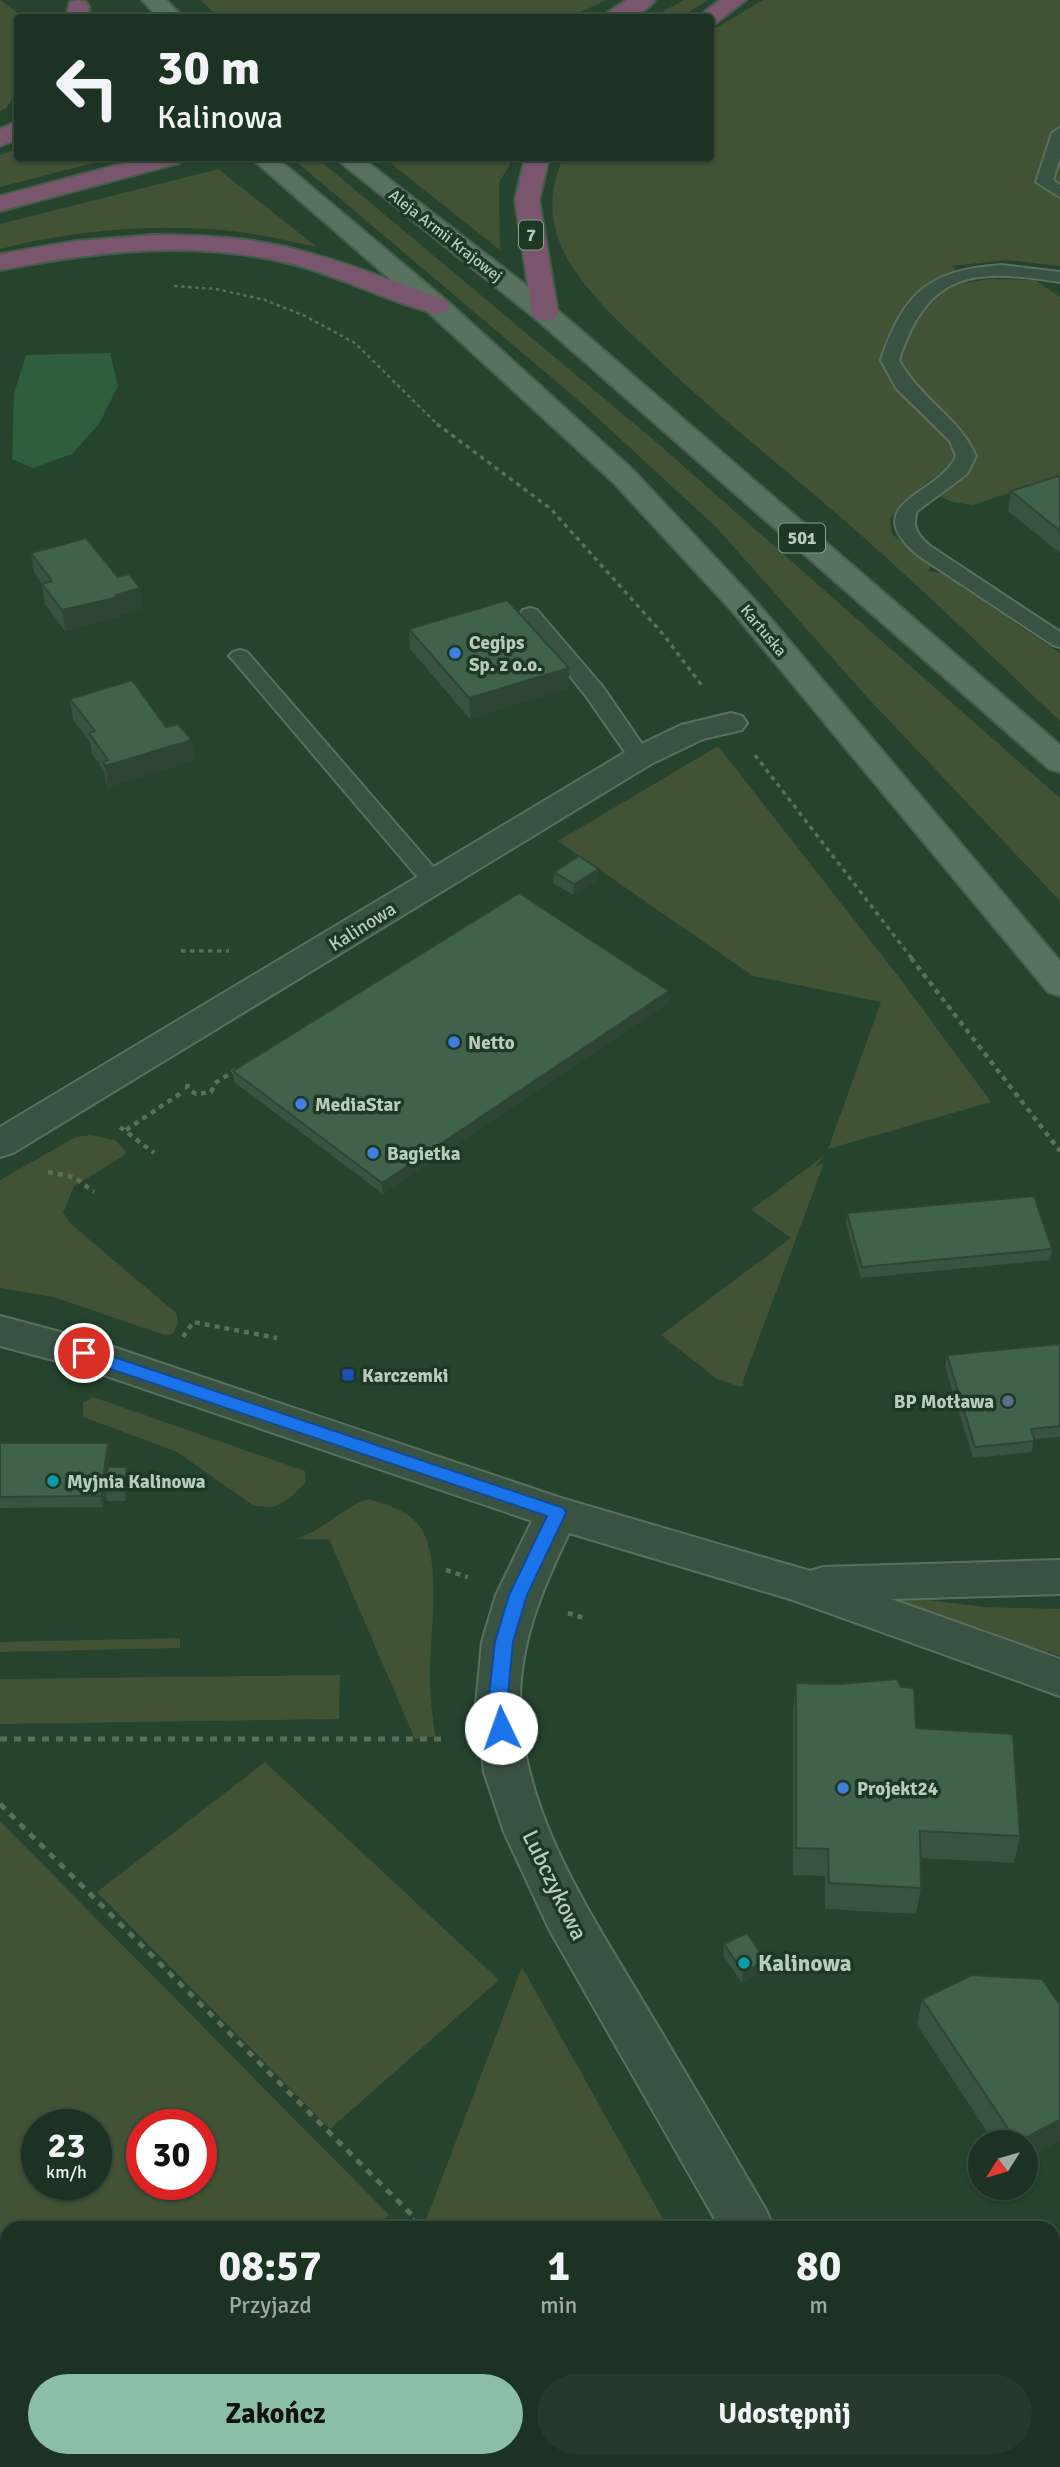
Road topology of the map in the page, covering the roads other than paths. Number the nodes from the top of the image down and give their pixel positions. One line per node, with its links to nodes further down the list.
1 (153, 0): 4 (main road)
2 (644, 0): 5 (highway)
3 (735, 0): 6 (highway)
4 (169, 14)
5 (618, 14)
6 (714, 14)
7 (1060, 133): 12 (lane)
8 (159, 161): 13 (highway)
9 (267, 161): 16 (main road)
10 (351, 161): 17 (main road, Aleja Armii Krajowej / 501)
11 (536, 161): 17 (highway, 7)
12 (1060, 192)
13 (0, 204)
14 (0, 262): 16 (highway)
15 (1060, 277): 19 (lane)
16 (437, 306): 25 (main road, Kartuska)
17 (545, 313): 23 (main road, 501)
18 (530, 614): 22 (lane)
19 (1060, 641)
20 (240, 656): 24 (lane)
21 (731, 723): 22 (street, Kalinowa)
22 (640, 757): 24 (street, Kalinowa)
23 (1060, 762)
24 (434, 882): 26 (street, Kalinowa)
25 (1060, 984)
26 (0, 1144)
27 (0, 1331): 28 (street)
28 (557, 1513): 30 (street); 32 (street, Lubczykowa)
29 (1060, 1577): 30 (street)
30 (800, 1585): 31 (street)
31 (1060, 1678)
32 (744, 2221)

